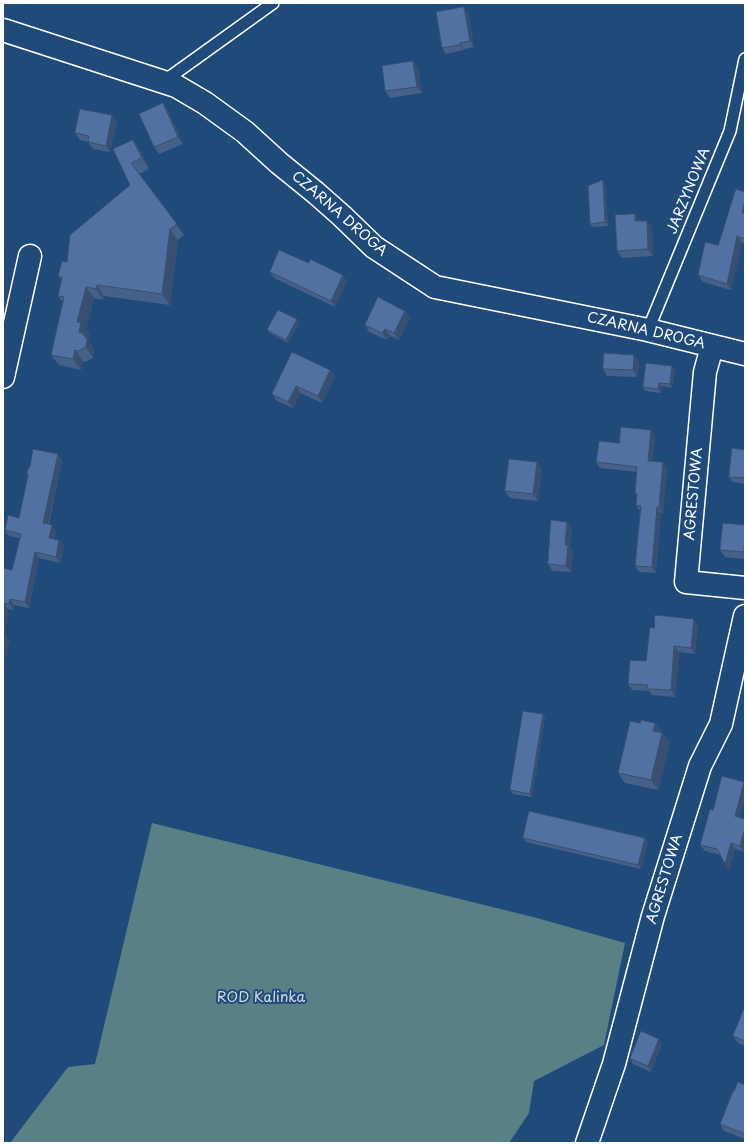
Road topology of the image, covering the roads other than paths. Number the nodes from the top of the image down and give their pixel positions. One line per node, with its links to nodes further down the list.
1 (273, 3): 4 (lane)
2 (3, 30): 4 (street, CZARNA DROGA)
3 (745, 60): 6 (lane, JARZYNOWA)
4 (163, 82): 6 (street, CZARNA DROGA)
5 (30, 256): 9 (street)
6 (648, 330): 7 (street, CZARNA DROGA)
7 (712, 347): 8 (street, CZARNA DROGA); 10 (street, AGRESTOWA)
8 (745, 354)
9 (3, 377)
10 (745, 588)
11 (745, 616): 12 (street, AGRESTOWA)
12 (587, 1143)

